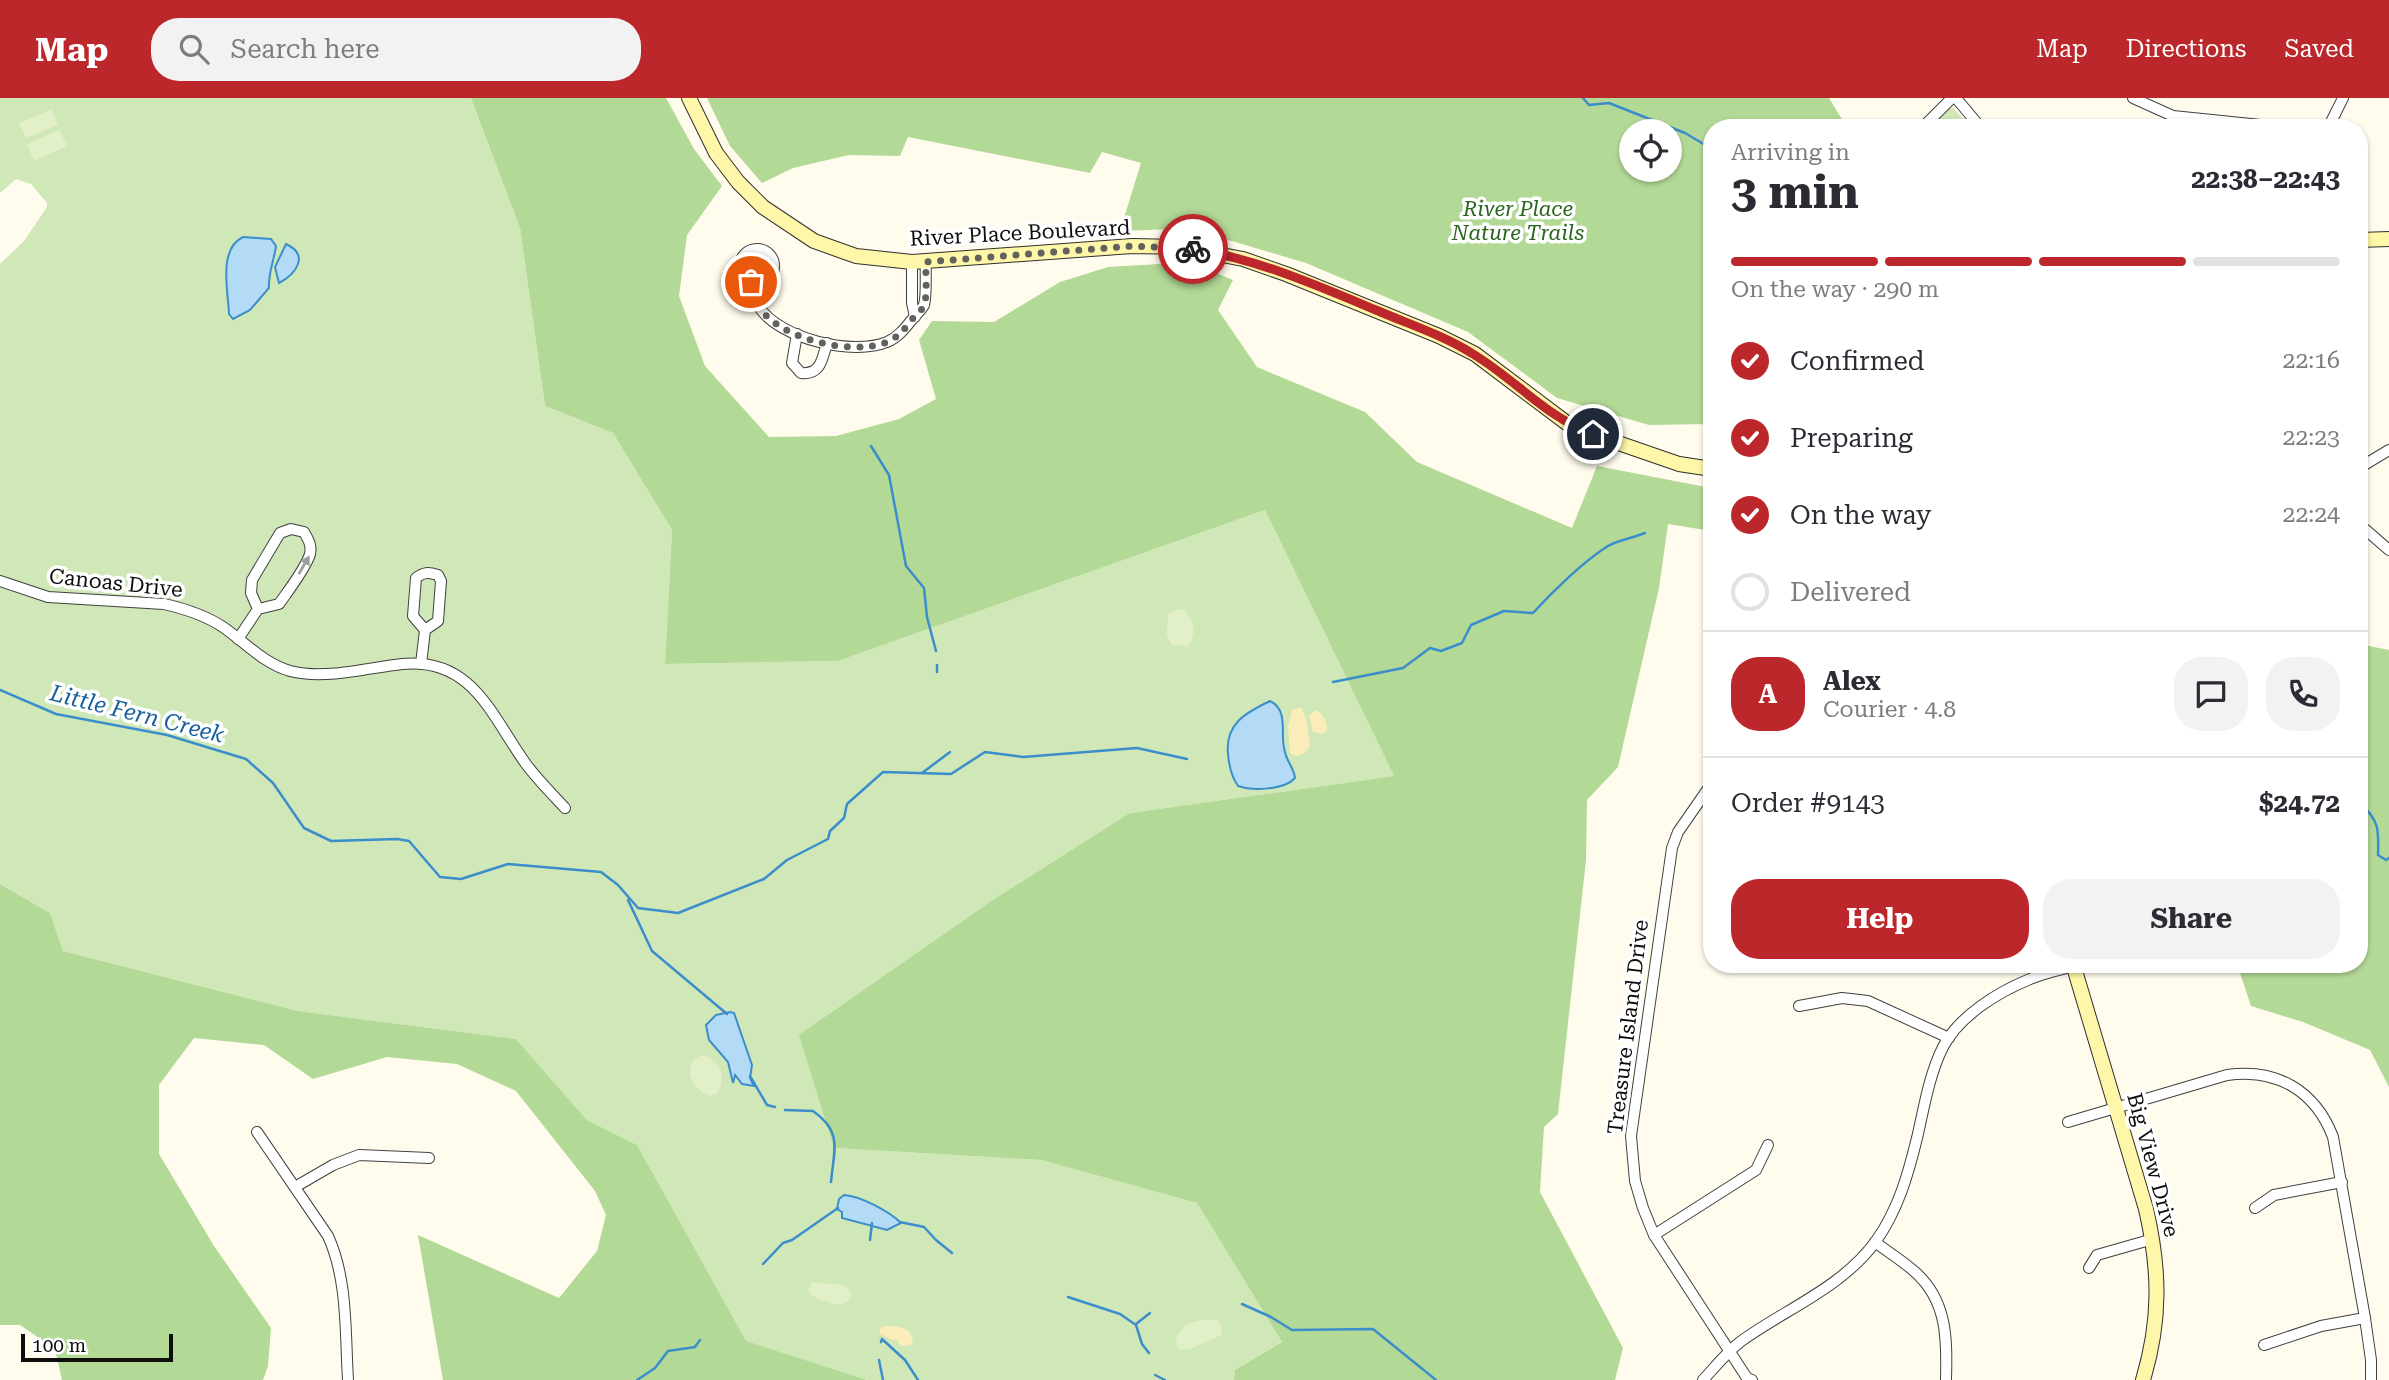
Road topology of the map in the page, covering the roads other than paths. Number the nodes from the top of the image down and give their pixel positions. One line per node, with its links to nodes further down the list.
1 (689, 98): 11 (street, River Place Boulevard)
2 (1954, 98): 5 (street); 6 (street)
3 (2133, 98): 7 (street)
4 (2343, 98): 8 (street)
5 (1932, 119)
6 (1973, 119)
7 (2202, 119)
8 (2332, 119)
9 (2389, 239): 10 (street)
10 (2368, 240)
11 (919, 262): 14 (street); 17 (street, River Place Boulevard)
12 (751, 282): 13 (street)
13 (797, 334): 14 (street); 14 (street)
14 (827, 343)
15 (2389, 450): 16 (street)
16 (2368, 463)
17 (1703, 468)
18 (2368, 532): 19 (street)
19 (2389, 550)
20 (0, 582): 23 (street, Canoas Drive)
21 (258, 609): 21 (street, one-way to 21); 23 (street)
22 (425, 631): 22 (street); 24 (street)
23 (238, 639): 24 (street, Canoas Drive)
24 (421, 664): 26 (street, Canoas Drive)
25 (1703, 804): 39 (street, Treasure Island Drive)
26 (565, 808)
27 (2049, 973): 30 (street)
28 (2078, 973): 31 (street, Big View Drive)
29 (1799, 1006): 30 (street)
30 (1949, 1038): 41 (street)
31 (2116, 1109): 32 (street); 36 (street); 40 (street, Big View Drive)
32 (2068, 1122)
33 (257, 1132): 37 (street)
34 (1768, 1145): 39 (street)
35 (429, 1158): 37 (street)
36 (2342, 1182): 38 (street); 43 (street)
37 (295, 1187): 46 (street)
38 (2255, 1208)
39 (1654, 1235): 45 (street, Treasure Island Drive)
40 (2153, 1239): 42 (street); 50 (street, Big View Drive)
41 (1875, 1242): 45 (street); 49 (street)
42 (2089, 1268)
43 (2365, 1318): 44 (street); 51 (street)
44 (2264, 1345)
45 (1730, 1351): 47 (street); 48 (street, Treasure Island Drive)
46 (348, 1380)
47 (1703, 1380)
48 (1752, 1380)
49 (1946, 1380)
50 (2143, 1380)
51 (2371, 1380)

